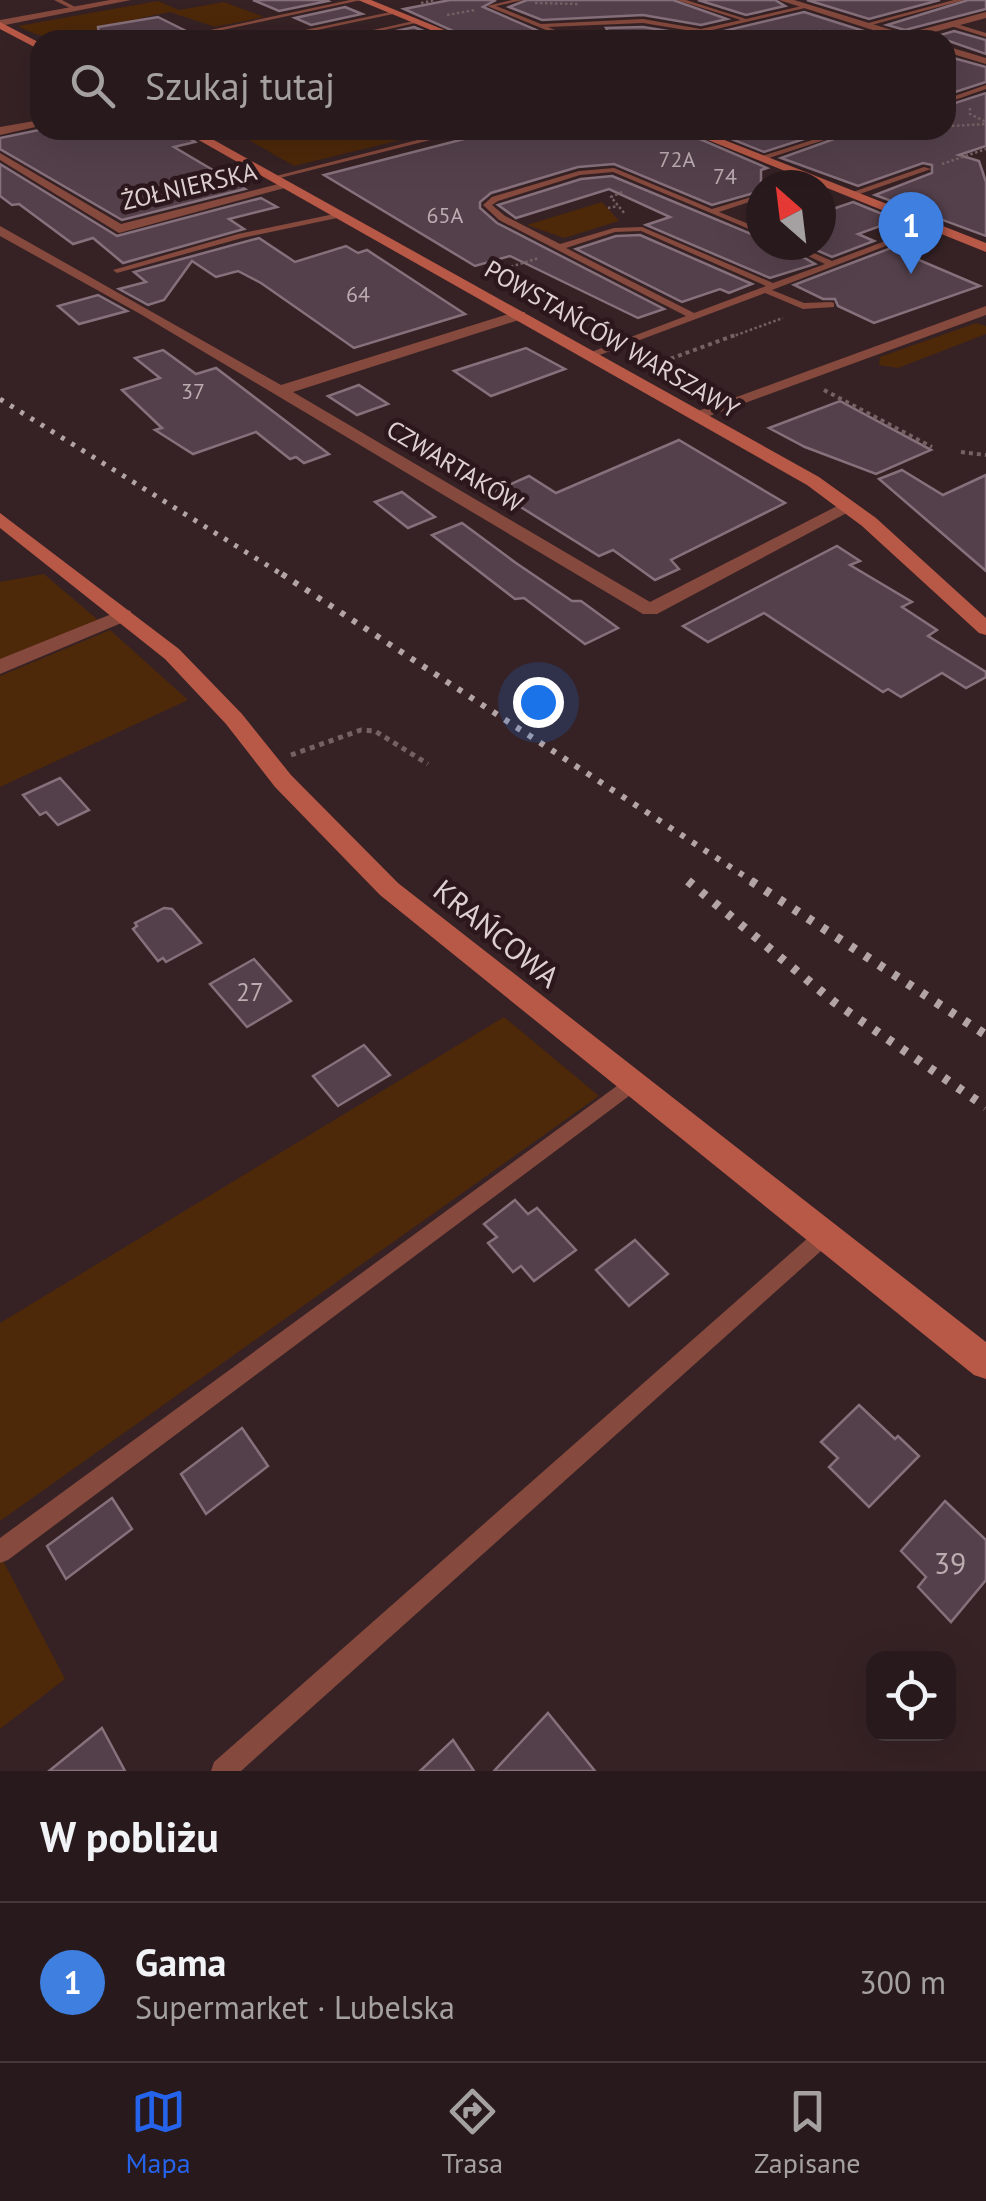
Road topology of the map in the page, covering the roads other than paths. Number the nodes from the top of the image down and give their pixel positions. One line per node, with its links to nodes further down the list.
1 (57, 0): 9 (lane)
2 (126, 0): 9 (street)
3 (360, 0): 10 (street); 18 (lane)
4 (520, 0): 16 (lane)
5 (680, 0): 12 (lane)
6 (784, 0): 8 (street)
7 (961, 0): 17 (lane)
8 (806, 7): 12 (lane); 17 (street)
9 (76, 9): 14 (street)
10 (392, 12): 13 (street); 19 (lane)
11 (986, 15): 15 (street)
12 (746, 20): 24 (lane)
13 (416, 21): 20 (lane); 21 (street)
14 (0, 24): 28 (street)
15 (950, 24): 26 (street); 27 (lane)
16 (543, 25): 22 (lane); 23 (lane)
17 (864, 25): 25 (street)
18 (215, 30)
19 (308, 30)
20 (376, 30)
21 (439, 30)
22 (550, 30)
23 (695, 30)
24 (705, 30)
25 (881, 30)
26 (932, 30)
27 (986, 35)
28 (30, 41)
29 (956, 52): 30 (street)
30 (986, 62)
31 (986, 87): 32 (lane)
32 (956, 98)
33 (30, 125): 34 (street)
34 (0, 132)
35 (205, 140): 43 (street, POWSTAŃCÓW WARSZAWY)
36 (430, 140): 43 (lane)
37 (715, 140): 40 (street)
38 (818, 140): 40 (lane)
39 (2, 156): 43 (street, ŻOŁNIERSKA)
40 (760, 158): 42 (street)
41 (927, 169): 45 (lane)
42 (790, 170)
43 (279, 182): 48 (street, POWSTAŃCÓW WARSZAWY)
44 (836, 188): 45 (street)
45 (851, 194): 50 (street)
46 (746, 201): 47 (lane)
47 (713, 211): 49 (lane); 52 (lane)
48 (338, 215): 56 (lane); 60 (street, POWSTAŃCÓW WARSZAWY)
49 (746, 225)
50 (932, 227): 53 (street); 55 (lane)
51 (0, 230): 63 (street, CZWARTAKÓW)
52 (563, 248): 57 (lane); 61 (lane)
53 (986, 248)
54 (822, 260): 55 (lane)
55 (831, 264): 57 (lane)
56 (116, 270)
57 (768, 288): 58 (lane); 61 (lane)
58 (831, 305)
59 (986, 310): 64 (street)
60 (520, 315): 62 (street, POWSTAŃCÓW WARSZAWY); 63 (street)
61 (694, 316): 62 (lane)
62 (589, 356): 64 (street, POWSTAŃCÓW WARSZAWY)
63 (278, 391): 65 (street, CZWARTAKÓW)
64 (695, 415): 65 (street, POWSTAŃCÓW WARSZAWY)
65 (849, 506): 68 (street, POWSTAŃCÓW WARSZAWY)
66 (0, 519): 67 (street, KRAŃCOWA)
67 (124, 615): 69 (street); 70 (street, KRAŃCOWA)
68 (984, 625)
69 (0, 667)
70 (631, 1084): 71 (street, KRAŃCOWA); 73 (lane)
71 (824, 1236): 72 (street, KRAŃCOWA); 74 (lane)
72 (986, 1363)
73 (0, 1552)
74 (224, 1771)

